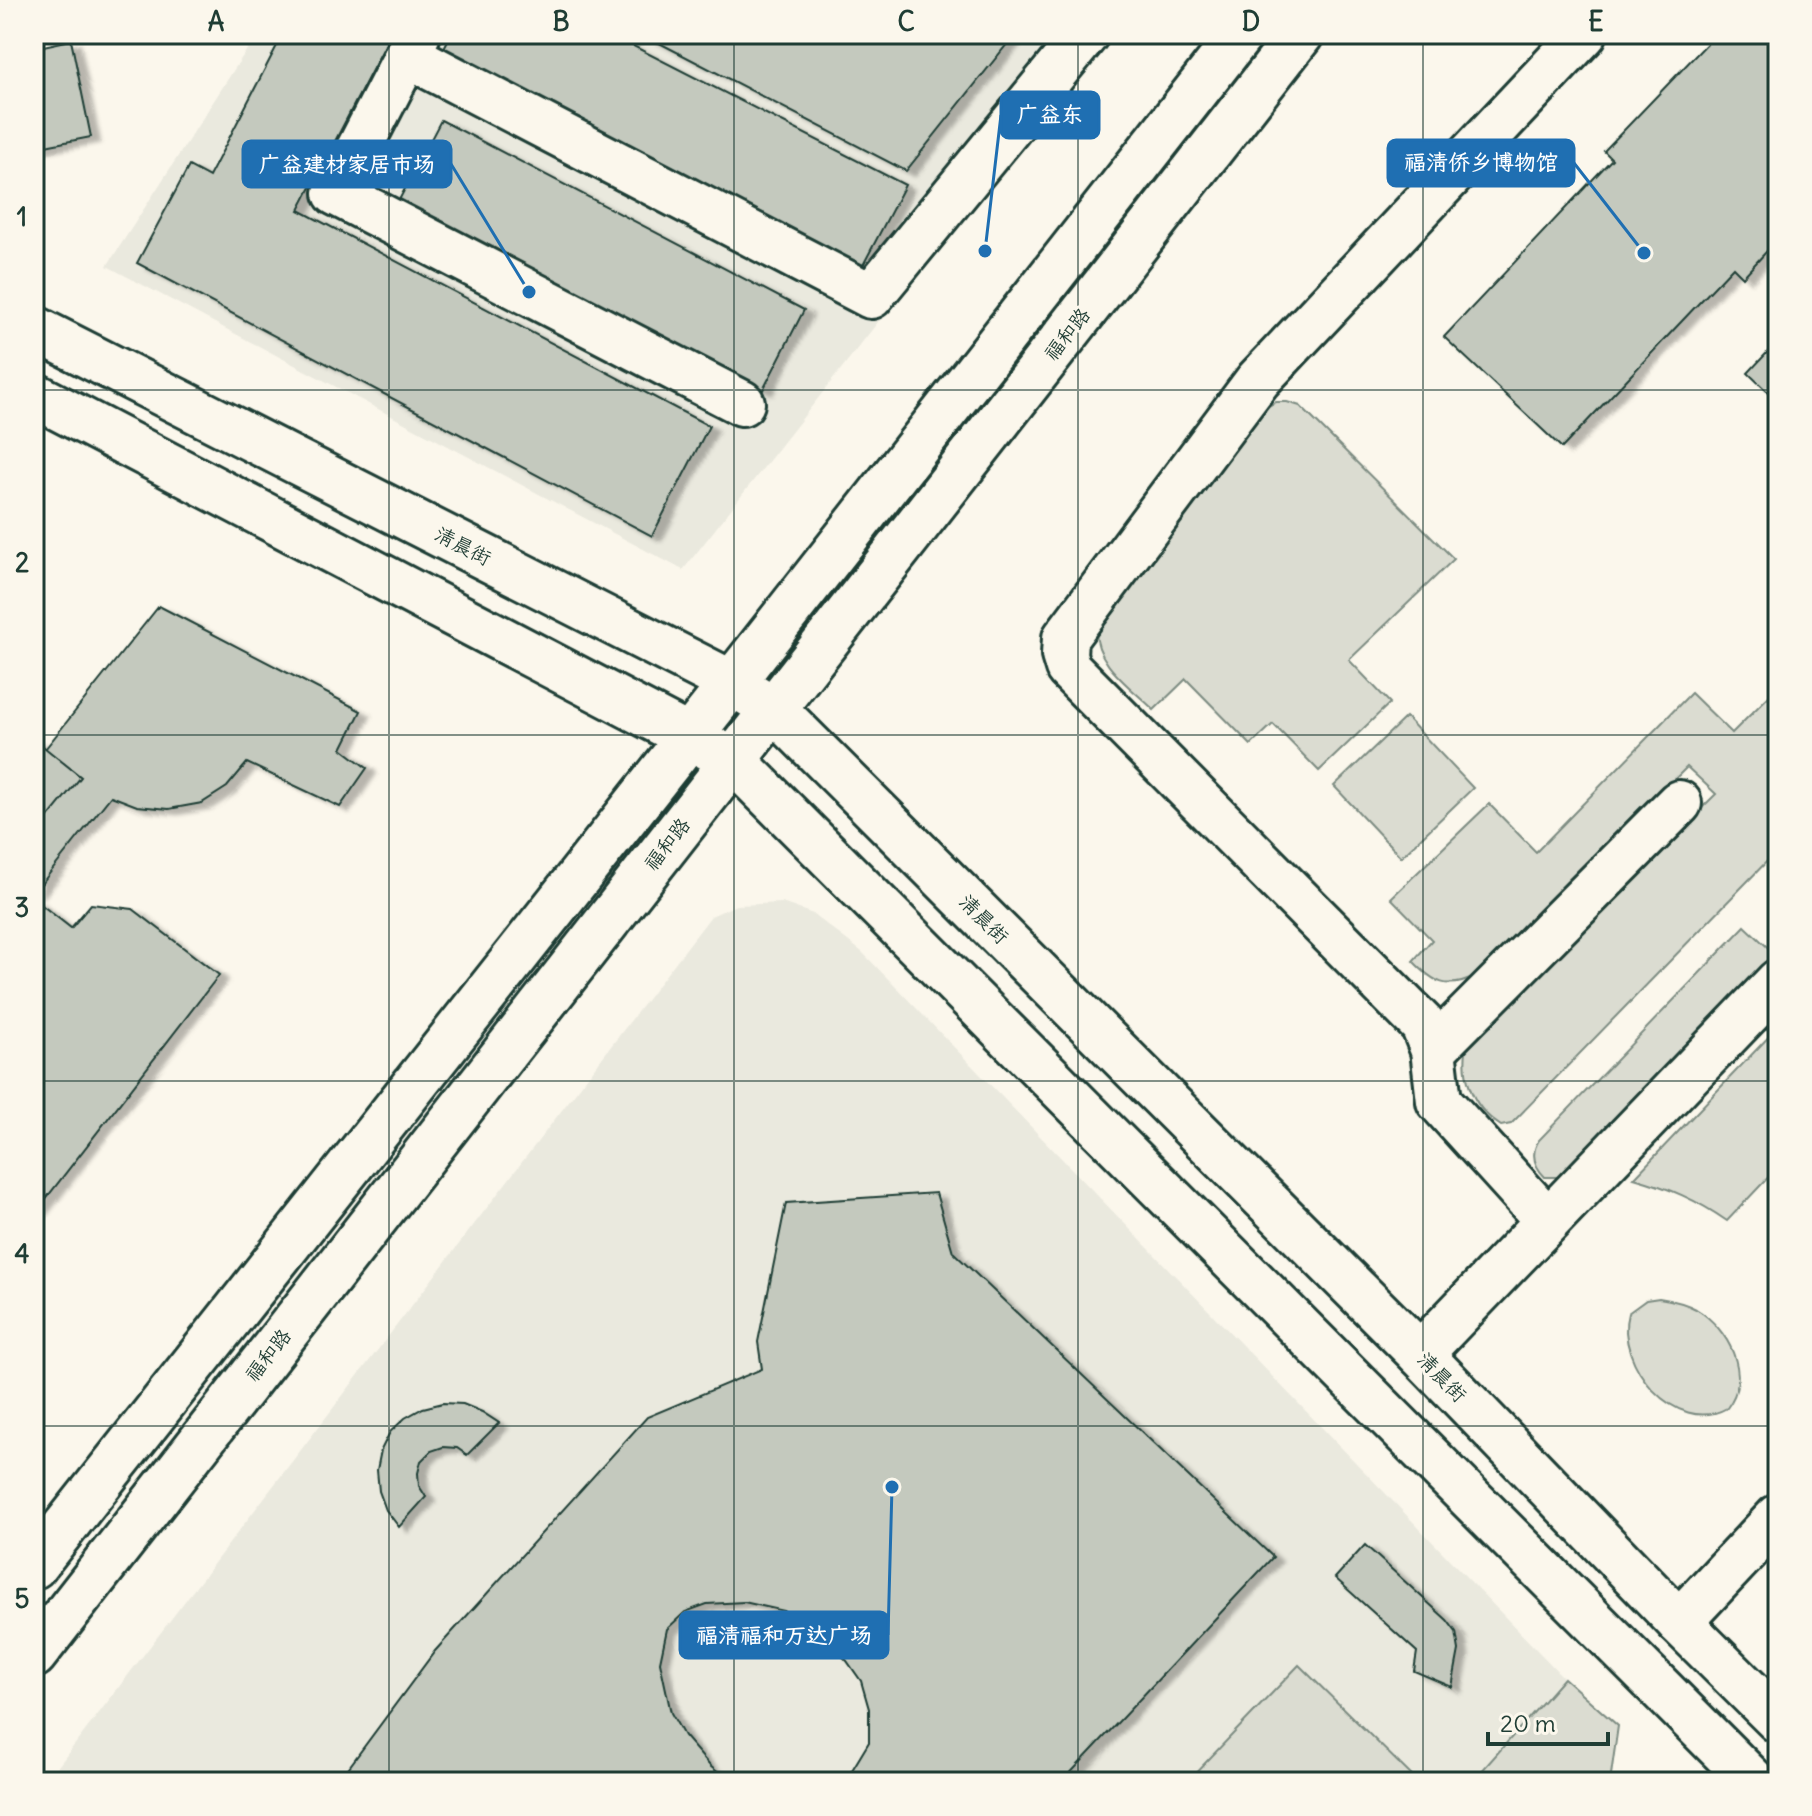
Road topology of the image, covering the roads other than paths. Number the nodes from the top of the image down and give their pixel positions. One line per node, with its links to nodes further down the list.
1 (1086, 34): 5 (street)
2 (1241, 34): 9 (street)
3 (1301, 34): 10 (street, 福和路)
4 (1584, 34): 15 (street)
5 (412, 44): 8 (street)
6 (34, 328): 9 (street, 清晨街)
7 (34, 395): 11 (street)
8 (742, 403)
9 (732, 683): 10 (street, 清晨街); 11 (street)
10 (774, 709): 12 (street, 福和路); 17 (street, 清晨街)
11 (690, 737): 12 (street); 19 (street)
12 (733, 760): 21 (street, 福和路); 23 (street)
13 (1679, 803): 15 (street)
14 (1778, 982): 16 (street)
15 (1433, 1050): 16 (street)
16 (1547, 1220): 17 (street)
17 (1420, 1354): 20 (street, 清晨街)
18 (1778, 1517): 20 (street)
19 (34, 1566)
20 (1679, 1622): 22 (street, 清晨街)
21 (34, 1655)
22 (1778, 1720)
23 (1754, 1782)

